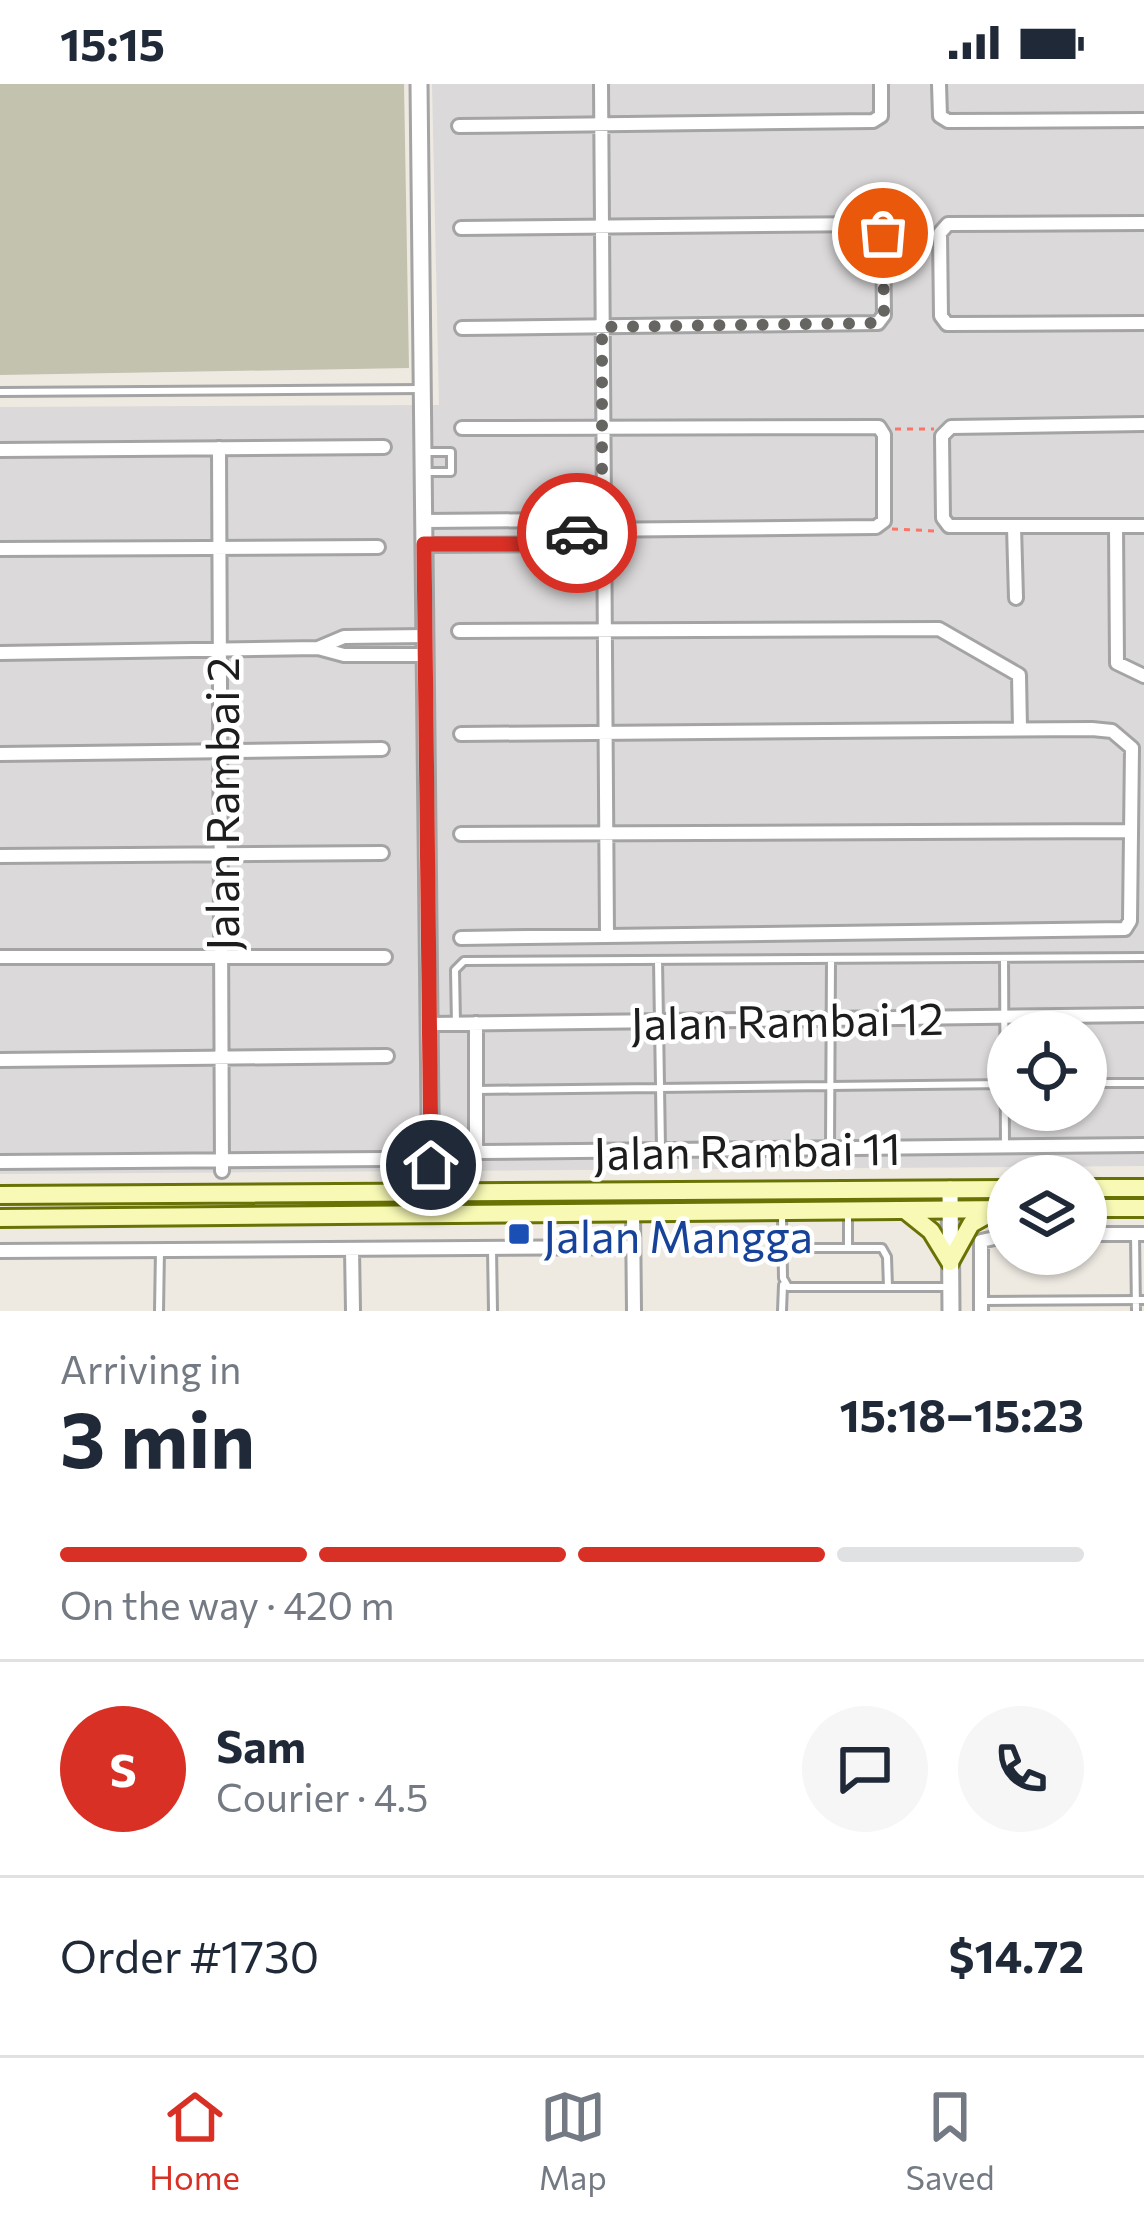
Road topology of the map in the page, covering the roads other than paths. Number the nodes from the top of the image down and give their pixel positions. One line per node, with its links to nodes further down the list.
1 (419, 84): 14 (street)
2 (601, 84): 6 (street)
3 (881, 84): 6 (street)
4 (939, 84): 5 (street)
5 (1144, 120)
6 (601, 125): 7 (street); 9 (street)
7 (459, 126)
8 (1144, 223): 11 (street)
9 (602, 226): 10 (street); 12 (street); 12 (street)
10 (461, 227)
11 (1144, 323)
12 (602, 327): 13 (street); 17 (street)
13 (463, 328)
14 (423, 389): 15 (lane); 22 (street)
15 (0, 392)
16 (1144, 424): 28 (street)
17 (602, 427): 18 (street); 30 (street); 30 (street)
18 (462, 428)
19 (384, 447): 20 (street)
20 (219, 448): 21 (street); 34 (street, Jalan Rambai 2)
21 (0, 450)
22 (423, 452): 23 (street); 23 (lane)
23 (424, 472): 25 (street)
24 (522, 520): 25 (street); 29 (street); 32 (street)
25 (424, 521): 31 (street)
26 (1116, 526): 27 (street); 28 (street); 44 (street)
27 (1144, 526)
28 (1014, 527): 36 (street)
29 (581, 530): 30 (street); 32 (street)
30 (602, 530): 37 (street)
31 (424, 544): 32 (street); 39 (street)
32 (523, 544)
33 (378, 547): 34 (street)
34 (219, 548): 35 (street); 41 (street, Jalan Rambai 2)
35 (0, 549)
36 (1016, 598)
37 (602, 630): 38 (street); 45 (street); 46 (street)
38 (459, 631)
39 (426, 636): 40 (street); 43 (street)
40 (318, 648): 41 (street); 43 (street)
41 (220, 649): 42 (street); 49 (street, Jalan Rambai 2)
42 (0, 653)
43 (426, 655): 74 (street)
44 (1144, 676)
45 (1020, 729): 46 (street); 51 (street)
46 (604, 733): 47 (street); 52 (street)
47 (460, 734)
48 (382, 749): 49 (street)
49 (220, 750): 50 (street); 55 (street, Jalan Rambai 2)
50 (0, 754)
51 (1131, 831): 52 (street); 57 (street)
52 (606, 833): 53 (street); 57 (street)
53 (460, 834)
54 (382, 853): 55 (street)
55 (221, 854): 56 (street); 60 (street, Jalan Rambai 2)
56 (0, 856)
57 (608, 935): 58 (street)
58 (461, 938)
59 (0, 957): 60 (street)
60 (221, 957): 61 (street); 76 (street, Jalan Rambai 2)
61 (385, 957)
62 (1004, 957): 63 (lane); 64 (lane); 66 (lane)
63 (1144, 957)
64 (831, 958): 65 (lane); 70 (lane)
65 (658, 960): 71 (lane); 72 (lane)
66 (1004, 1011)
67 (1144, 1015): 68 (street, Jalan Rambai 12)
68 (1107, 1016)
69 (987, 1017): 70 (street, Jalan Rambai 12)
70 (831, 1019): 71 (street, Jalan Rambai 12); 81 (lane)
71 (661, 1021): 73 (street, Jalan Rambai 12); 82 (lane)
72 (455, 1023): 73 (street, Jalan Rambai 12); 74 (street, Jalan Rambai 12)
73 (476, 1023): 83 (street, Jalan Rambai 11)
74 (430, 1024): 96 (street)
75 (387, 1056): 76 (street)
76 (221, 1058): 77 (street); 91 (street, Jalan Rambai 2)
77 (0, 1060)
78 (1144, 1083): 80 (lane)
79 (987, 1084): 81 (lane)
80 (1107, 1084)
81 (830, 1087): 82 (lane); 87 (lane)
82 (661, 1089): 83 (lane); 88 (lane)
83 (476, 1090): 88 (street, Jalan Rambai 11)
84 (1005, 1131): 86 (lane)
85 (1144, 1145): 86 (street, Jalan Rambai 11)
86 (1005, 1146): 87 (street, Jalan Rambai 11)
87 (830, 1148): 88 (street, Jalan Rambai 11)
88 (662, 1149)
89 (385, 1159): 91 (street)
90 (0, 1162): 91 (street)
91 (222, 1165)
92 (1107, 1188): 93 (main road)
93 (1144, 1188)
94 (950, 1189): 95 (main road); 96 (main road); 104 (street)
95 (987, 1189)
96 (431, 1192): 98 (main road); 107 (street)
97 (0, 1195): 98 (main road)
98 (47, 1195): 109 (main road)
99 (1107, 1208): 100 (main road)
100 (1144, 1208)
101 (987, 1209): 104 (main road)
102 (848, 1210): 103 (main road); 105 (main road); 117 (lane)
103 (905, 1210): 104 (main road); 121 (main road)
104 (950, 1210): 121 (street)
105 (782, 1211): 106 (main road); 116 (lane)
106 (633, 1212): 107 (main road); 114 (street)
107 (431, 1214): 109 (main road)
108 (987, 1216): 121 (main road)
109 (48, 1217): 110 (main road)
110 (0, 1218)
111 (1107, 1234): 112 (street)
112 (1139, 1234): 125 (lane)
113 (987, 1236): 126 (street)
114 (633, 1247): 115 (street); 130 (street)
115 (492, 1248): 118 (street); 129 (lane)
116 (783, 1248): 117 (lane); 122 (lane)
117 (848, 1248): 123 (lane)
118 (352, 1249): 119 (street); 128 (street)
119 (160, 1250): 120 (street); 127 (lane)
120 (0, 1251)
121 (950, 1262): 124 (street)
122 (783, 1282): 123 (lane); 131 (lane)
123 (888, 1287): 124 (lane)
124 (950, 1287): 132 (street)
125 (1140, 1300): 126 (lane); 133 (lane)
126 (980, 1306)
127 (159, 1311)
128 (353, 1311)
129 (493, 1311)
130 (634, 1311)
131 (782, 1311)
132 (950, 1311)
133 (1136, 1311)

